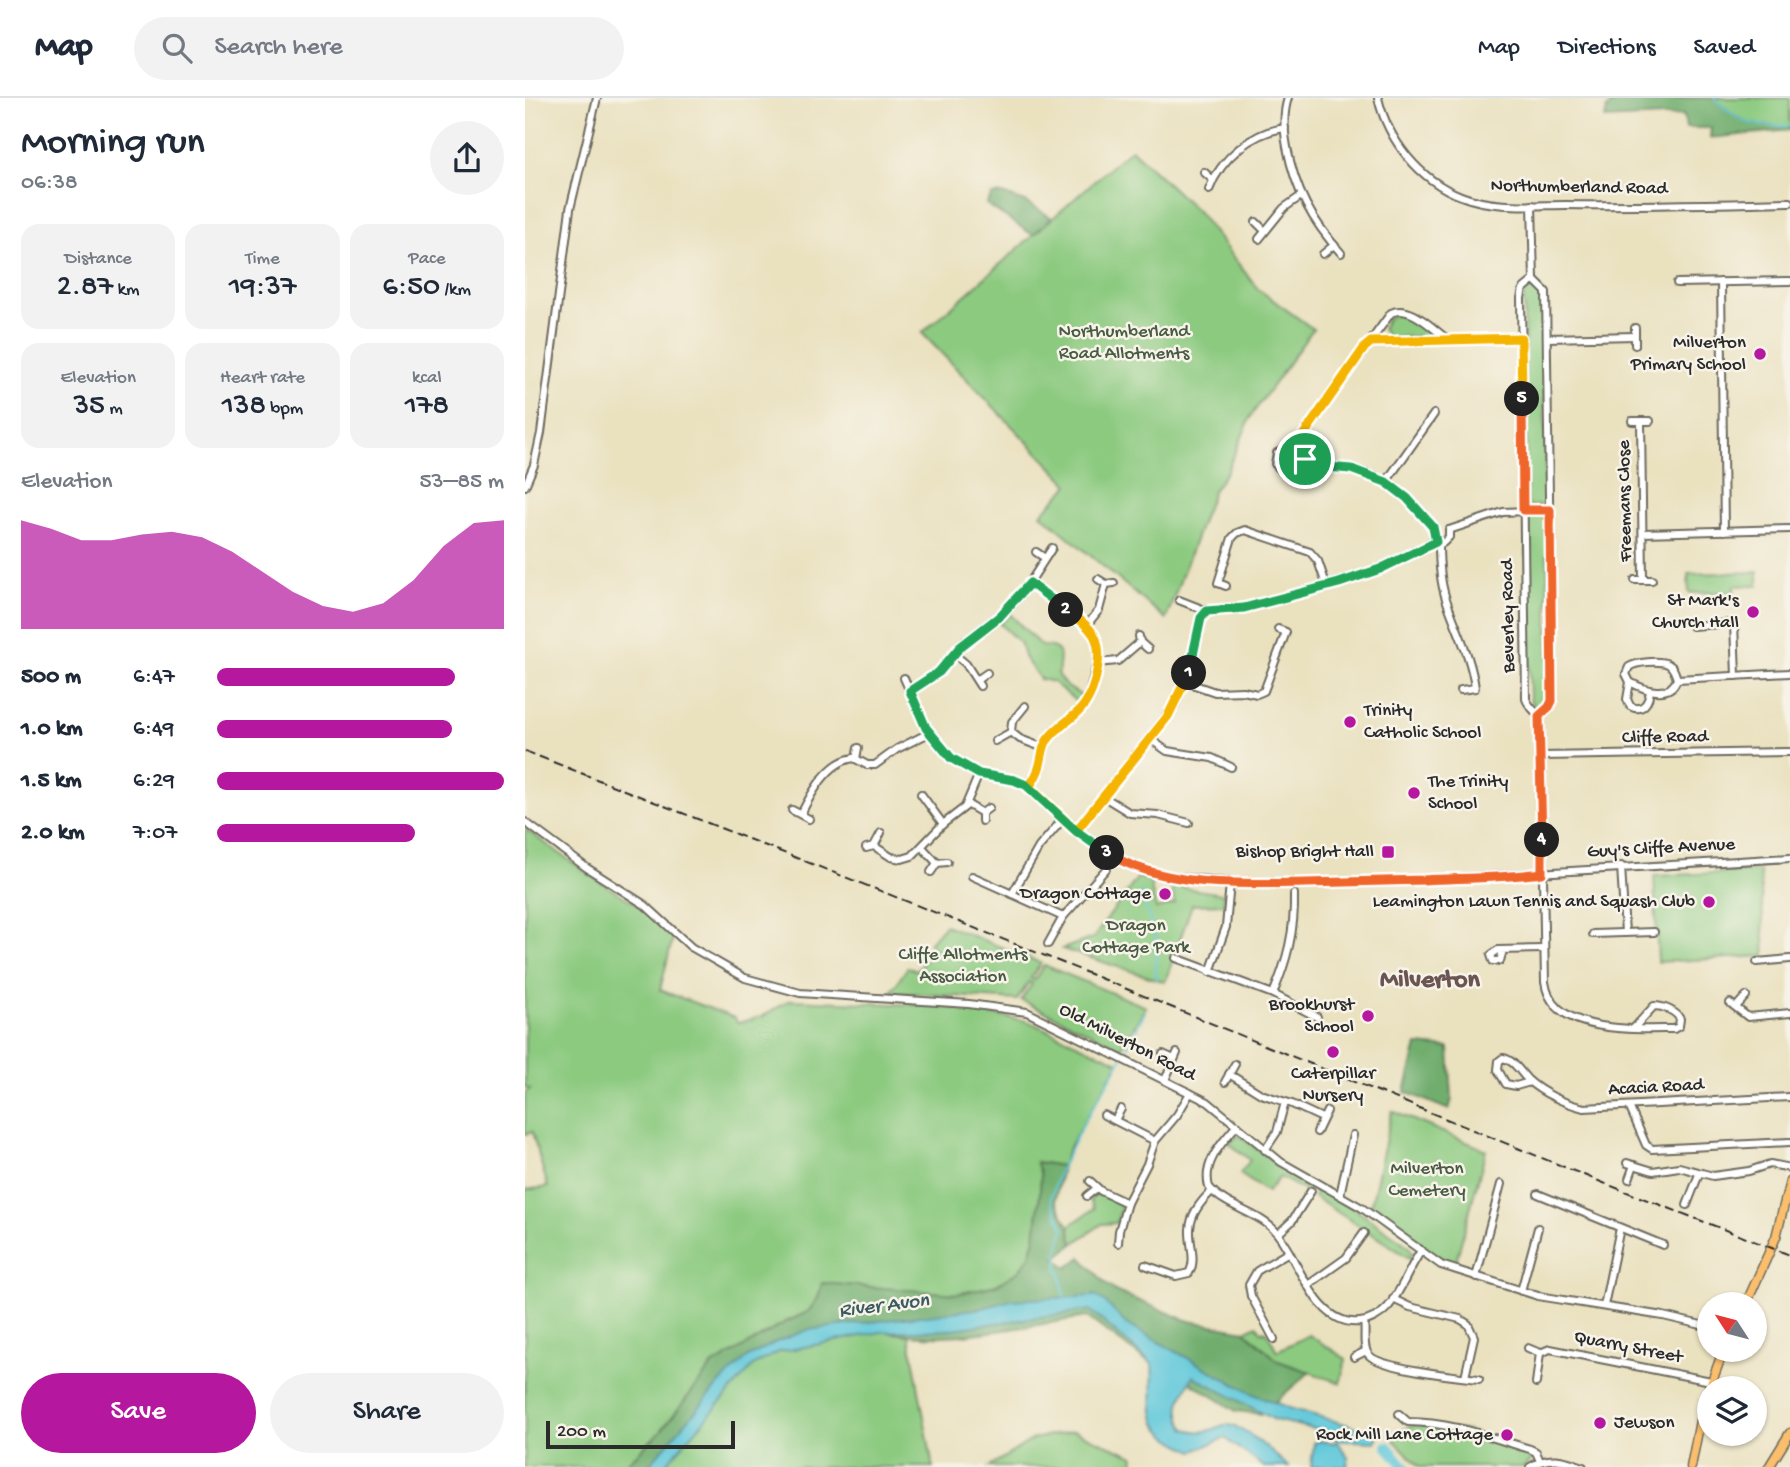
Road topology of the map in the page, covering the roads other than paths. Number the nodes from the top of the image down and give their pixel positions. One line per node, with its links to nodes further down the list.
1 (597, 98): 33 (street)
2 (1289, 98): 4 (street)
3 (1378, 98): 10 (street, Northumberland Road)
4 (1285, 128): 6 (street); 8 (street)
5 (1204, 172): 6 (street)
6 (1213, 180): 7 (street)
7 (1209, 190)
8 (1301, 197): 12 (street); 14 (street)
9 (1790, 202): 10 (street, Northumberland Road)
10 (1532, 205): 17 (street, Beverley Road)
11 (1255, 222): 12 (street)
12 (1265, 231): 13 (street)
13 (1259, 239)
14 (1334, 245): 15 (street); 16 (street)
15 (1341, 253)
16 (1323, 254)
17 (1534, 280): 21 (street, Beverley Road); 22 (street, Beverley Road)
18 (1790, 281): 19 (street)
19 (1721, 282): 20 (street); 39 (street)
20 (1677, 283)
21 (1521, 338): 23 (street); 34 (street, Beverley Road)
22 (1547, 338): 25 (street); 35 (street, Beverley Road)
23 (1447, 339): 24 (street); 24 (street)
24 (1371, 342): 30 (street)
25 (1636, 345)
26 (1434, 414): 32 (street)
27 (1632, 421): 28 (street, Freemans Close)
28 (1640, 421): 29 (street, Freemans Close); 40 (street, Freemans Close)
29 (1650, 421)
30 (1300, 440): 31 (street); 31 (street)
31 (1312, 465): 32 (street)
32 (1386, 482): 36 (street)
33 (525, 486)
34 (1523, 510): 35 (street); 38 (street); 69 (street, Beverley Road)
35 (1550, 510): 69 (street, Beverley Road)
36 (1434, 529): 38 (street); 41 (street)
37 (1790, 529): 39 (street)
38 (1449, 530): 41 (street)
39 (1724, 531): 40 (street)
40 (1643, 533): 46 (street, Freemans Close)
41 (1437, 543): 49 (street); 65 (street)
42 (1052, 548): 44 (street)
43 (1036, 552): 44 (street)
44 (1045, 558): 47 (street)
45 (1098, 579): 52 (street)
46 (1652, 580)
47 (1030, 583): 52 (street); 56 (street)
48 (1226, 586): 49 (street)
49 (1327, 587): 51 (street)
50 (1179, 600): 51 (street)
51 (1207, 611): 63 (street)
52 (1087, 625): 57 (street)
53 (1692, 626): 60 (street)
54 (1277, 629): 63 (street)
55 (1148, 649): 57 (street)
56 (954, 654): 58 (street); 67 (street)
57 (1097, 663): 75 (street)
58 (986, 673)
59 (1790, 673): 60 (street)
60 (1736, 676): 62 (street)
61 (904, 678): 67 (street, Guy's Cliffe Avenue)
62 (1677, 679): 64 (street); 66 (street)
63 (1186, 682): 72 (street)
64 (1630, 682): 66 (street); 66 (street)
65 (1461, 690)
66 (1650, 690)
67 (910, 691): 71 (street, Guy's Cliffe Avenue)
68 (1025, 706): 70 (street)
69 (1539, 716): 77 (street, Beverley Road)
70 (1011, 732): 73 (street); 75 (street)
71 (929, 733): 78 (street); 80 (street, Guy's Cliffe Avenue)
72 (1150, 739): 79 (street); 83 (street)
73 (995, 741)
74 (858, 748): 78 (street)
75 (1044, 748): 81 (street)
76 (1790, 752): 77 (street, Cliffe Road)
77 (1541, 756): 104 (street, Beverley Road)
78 (856, 759): 88 (street)
79 (1231, 767)
80 (979, 774): 81 (street, Guy's Cliffe Avenue); 85 (street)
81 (1029, 787): 91 (street, Guy's Cliffe Avenue)
82 (921, 794): 84 (street)
83 (1104, 797): 93 (street); 95 (street)
84 (927, 803): 86 (street); 94 (street)
85 (967, 804): 89 (street); 94 (street)
86 (919, 809)
87 (792, 810): 88 (street)
88 (800, 814): 90 (street)
89 (984, 814)
90 (809, 819)
91 (1063, 819): 95 (street, Guy's Cliffe Avenue); 107 (street)
92 (525, 822): 130 (street, Old Milverton Road)
93 (1189, 822)
94 (943, 824): 97 (street)
95 (1076, 831): 106 (street, Guy's Cliffe Avenue)
96 (881, 833): 97 (street)
97 (922, 847): 100 (street)
98 (1790, 858): 101 (street, Guy's Cliffe Avenue)
99 (947, 862): 100 (street)
100 (937, 863): 103 (street)
101 (1621, 866): 104 (street, Guy's Cliffe Avenue); 112 (street)
102 (1106, 869): 109 (street)
103 (931, 872)
104 (1542, 873): 106 (street, Guy's Cliffe Avenue); 116 (street, Beverley Road)
105 (972, 876): 107 (street)
106 (1230, 883): 121 (street)
107 (1012, 894): 109 (street)
108 (1294, 894): 122 (street)
109 (1063, 917): 115 (street)
110 (1601, 925): 114 (street)
111 (1654, 932): 112 (street)
112 (1625, 933): 114 (street)
113 (1593, 934): 114 (street)
114 (1602, 934)
115 (1048, 944)
116 (1543, 949): 117 (street); 126 (street, Beverley Road)
117 (1503, 950)
118 (1176, 958): 121 (street)
119 (1790, 959): 120 (street)
120 (1757, 962)
121 (1210, 972): 122 (street)
122 (1273, 994): 125 (street)
123 (1746, 996): 124 (street)
124 (1790, 1013)
125 (1317, 1017)
126 (1634, 1028): 126 (street, Beverley Road)
127 (1163, 1054): 130 (street)
128 (1235, 1064): 129 (street)
129 (1229, 1074): 131 (street); 135 (street)
130 (1165, 1080): 133 (street, Old Milverton Road)
131 (1225, 1082)
132 (1530, 1082): 132 (street, Acacia Road); 136 (street, Acacia Road)
133 (1190, 1093): 142 (street, Old Milverton Road); 145 (street)
134 (1790, 1097): 136 (street, Acacia Road)
135 (1285, 1102): 140 (street); 147 (street)
136 (1629, 1105): 146 (street)
137 (1121, 1109): 141 (street)
138 (1327, 1111): 140 (street)
139 (1104, 1115): 141 (street)
140 (1322, 1118): 143 (street)
141 (1115, 1120): 145 (street)
142 (1237, 1125): 147 (street, Old Milverton Road); 155 (street)
143 (1317, 1132)
144 (1351, 1138): 158 (street)
145 (1155, 1141): 161 (street)
146 (1790, 1142)
147 (1265, 1150): 158 (street, Old Milverton Road)
148 (1790, 1168): 149 (street)
149 (1699, 1174): 150 (street); 160 (street)
150 (1629, 1179)
151 (1090, 1181): 154 (street)
152 (1790, 1181): 180 (main road)
153 (1501, 1184): 177 (street)
154 (1097, 1188): 159 (street); 161 (street)
155 (1212, 1191): 167 (street); 176 (street)
156 (1306, 1194): 167 (street)
157 (1538, 1194): 163 (street)
158 (1340, 1195): 174 (street, Old Milverton Road)
159 (1087, 1196)
160 (1686, 1200)
161 (1127, 1203): 165 (street)
162 (1538, 1228): 179 (street)
163 (1619, 1228): 170 (street); 182 (street)
164 (1108, 1230): 165 (street)
165 (1119, 1231): 171 (street)
166 (1364, 1233): 169 (street)
167 (1278, 1234): 175 (street)
168 (1353, 1235): 169 (street)
169 (1360, 1240): 178 (street)
170 (1655, 1242): 172 (street); 173 (street)
171 (1118, 1243)
172 (1663, 1245)
173 (1652, 1250)
174 (1422, 1251): 177 (street, Old Milverton Road); 181 (street)
175 (1289, 1252): 178 (street); 185 (street)
176 (1151, 1264)
177 (1476, 1277): 179 (street, Old Milverton Road)
178 (1308, 1285): 183 (street)
179 (1521, 1291): 182 (street, Old Milverton Road)
180 (1751, 1292)
181 (1393, 1299): 183 (street); 192 (street)
182 (1604, 1306): 184 (street, Old Milverton Road)
183 (1364, 1322): 189 (street)
184 (1697, 1324)
185 (1266, 1325): 186 (street); 187 (street)
186 (1259, 1329)
187 (1274, 1339)
188 (1528, 1348): 190 (street, Quarry Street)
189 (1366, 1351): 191 (street); 192 (street)
190 (1540, 1353): 193 (street, Quarry Street); 195 (street)
191 (1354, 1357)
192 (1465, 1377): 194 (street)
193 (1697, 1378)
194 (1479, 1380)
195 (1536, 1383)
196 (1399, 1414): 199 (street)
197 (1790, 1433): 203 (main road)
198 (1697, 1435): 202 (main road)
199 (1540, 1461): 200 (street); 201 (street)
200 (1530, 1467)
201 (1583, 1467)
202 (1691, 1467)
203 (1769, 1467)

